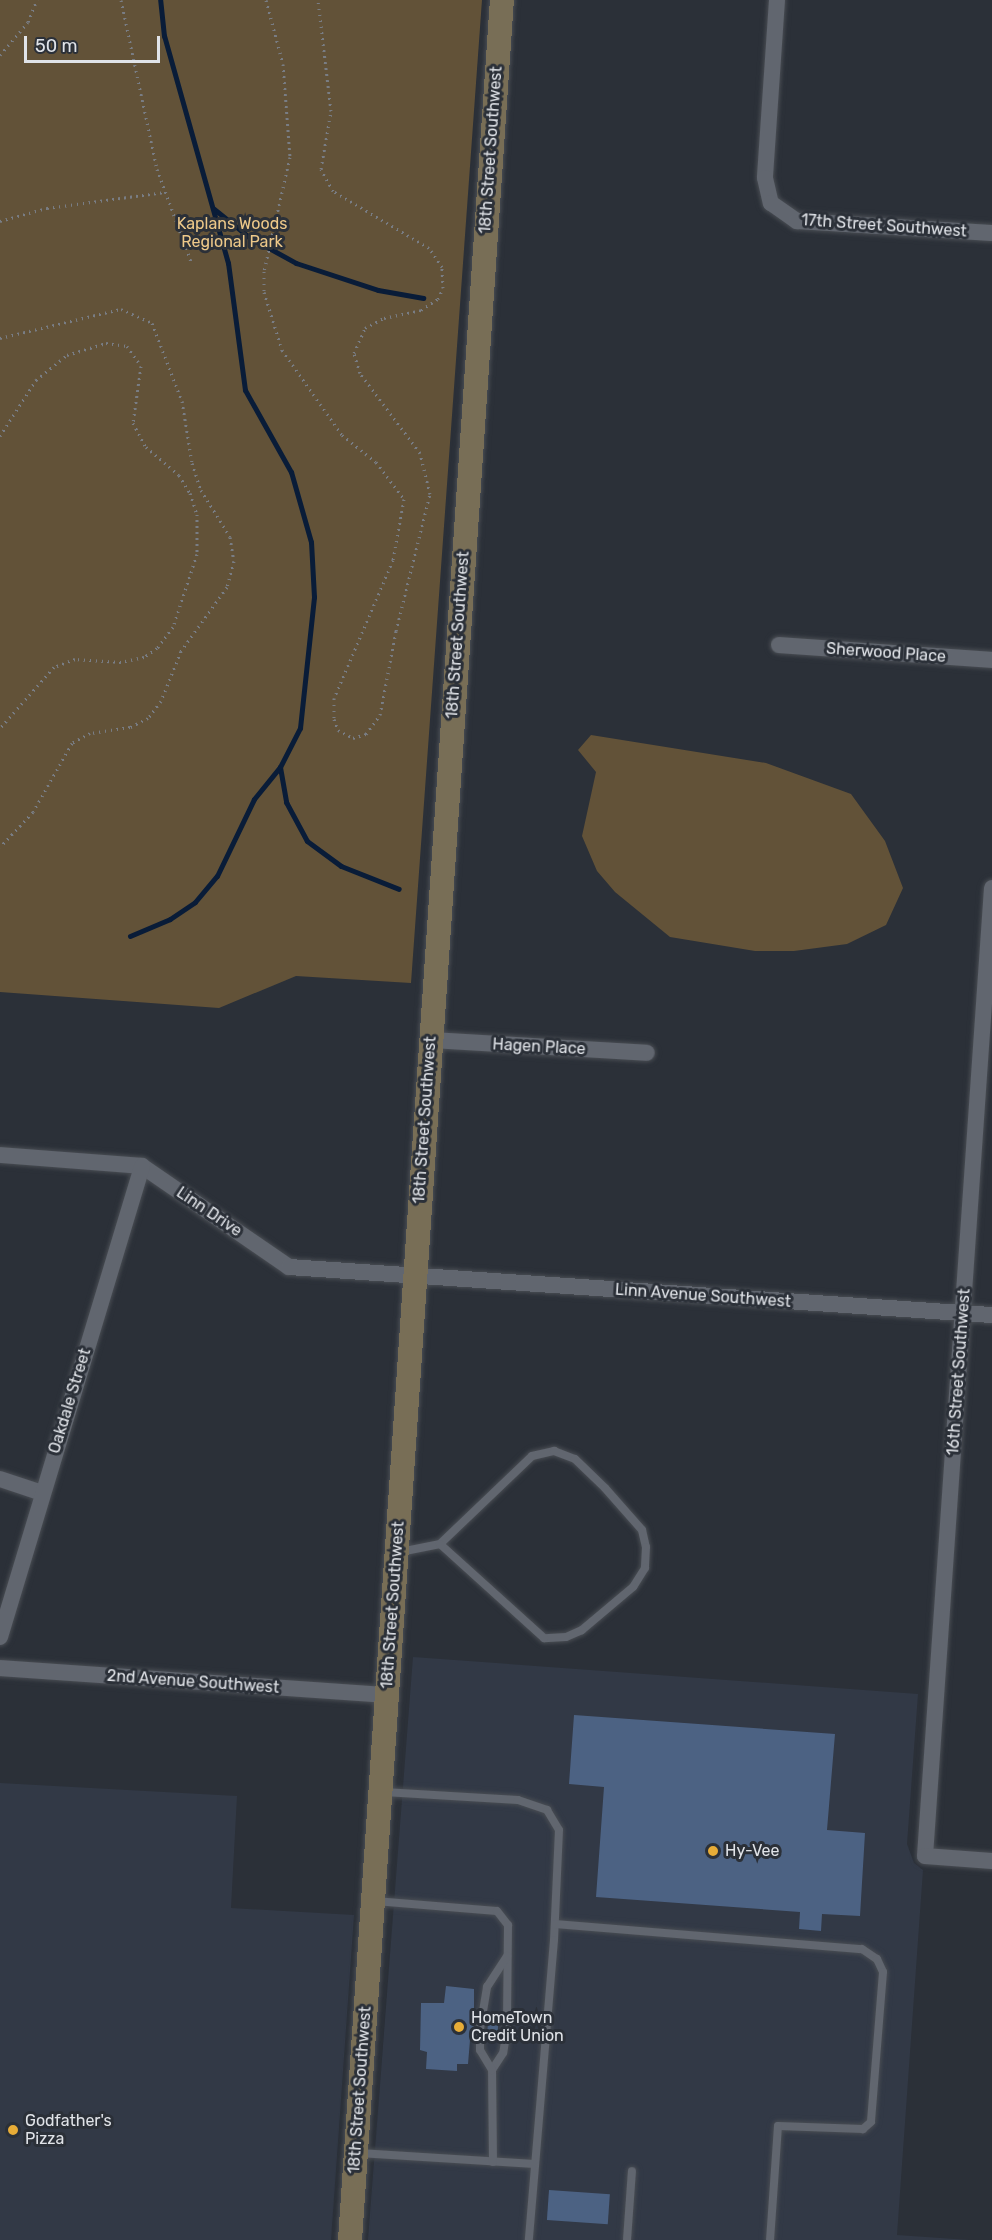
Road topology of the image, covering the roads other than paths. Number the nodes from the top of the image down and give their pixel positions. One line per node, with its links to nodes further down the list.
1 (502, 0): 7 (street, 18th Street Southwest)
2 (777, 0): 3 (street, 17th Street Southwest)
3 (992, 233)
4 (779, 645): 5 (street, Sherwood Place)
5 (992, 660)
6 (992, 888): 12 (street, 16th Street Southwest)
7 (431, 1040): 8 (street, Hagen Place); 11 (street, 18th Street Southwest)
8 (647, 1053)
9 (0, 1155): 10 (street)
10 (142, 1166): 11 (street, Linn Drive); 15 (street, Oakdale Street)
11 (415, 1277): 12 (street, Linn Avenue Southwest); 17 (street, 18th Street Southwest)
12 (963, 1313): 13 (street, Linn Avenue Southwest); 22 (street, 16th Street Southwest)
13 (992, 1315)
14 (0, 1479): 15 (street)
15 (42, 1493): 18 (street, Oakdale Street)
16 (440, 1544): 16 (lane); 17 (lane)
17 (396, 1553): 20 (street, 18th Street Southwest)
18 (0, 1636)
19 (0, 1668): 20 (street, 2nd Avenue Southwest)
20 (387, 1695): 21 (street, 18th Street Southwest)
21 (380, 1792): 23 (street, 18th Street Southwest); 24 (lane)
22 (992, 1860)
23 (373, 1901): 25 (lane); 27 (street, 18th Street Southwest)
24 (555, 1924): 29 (lane); 34 (lane)
25 (507, 1956): 26 (lane); 26 (lane)
26 (492, 2070): 28 (lane)
27 (356, 2153): 28 (lane); 31 (street, 18th Street Southwest)
28 (492, 2162): 29 (lane)
29 (535, 2164): 32 (lane)
30 (632, 2171): 33 (lane)
31 (350, 2240)
32 (529, 2240)
33 (627, 2240)
34 (770, 2240)

